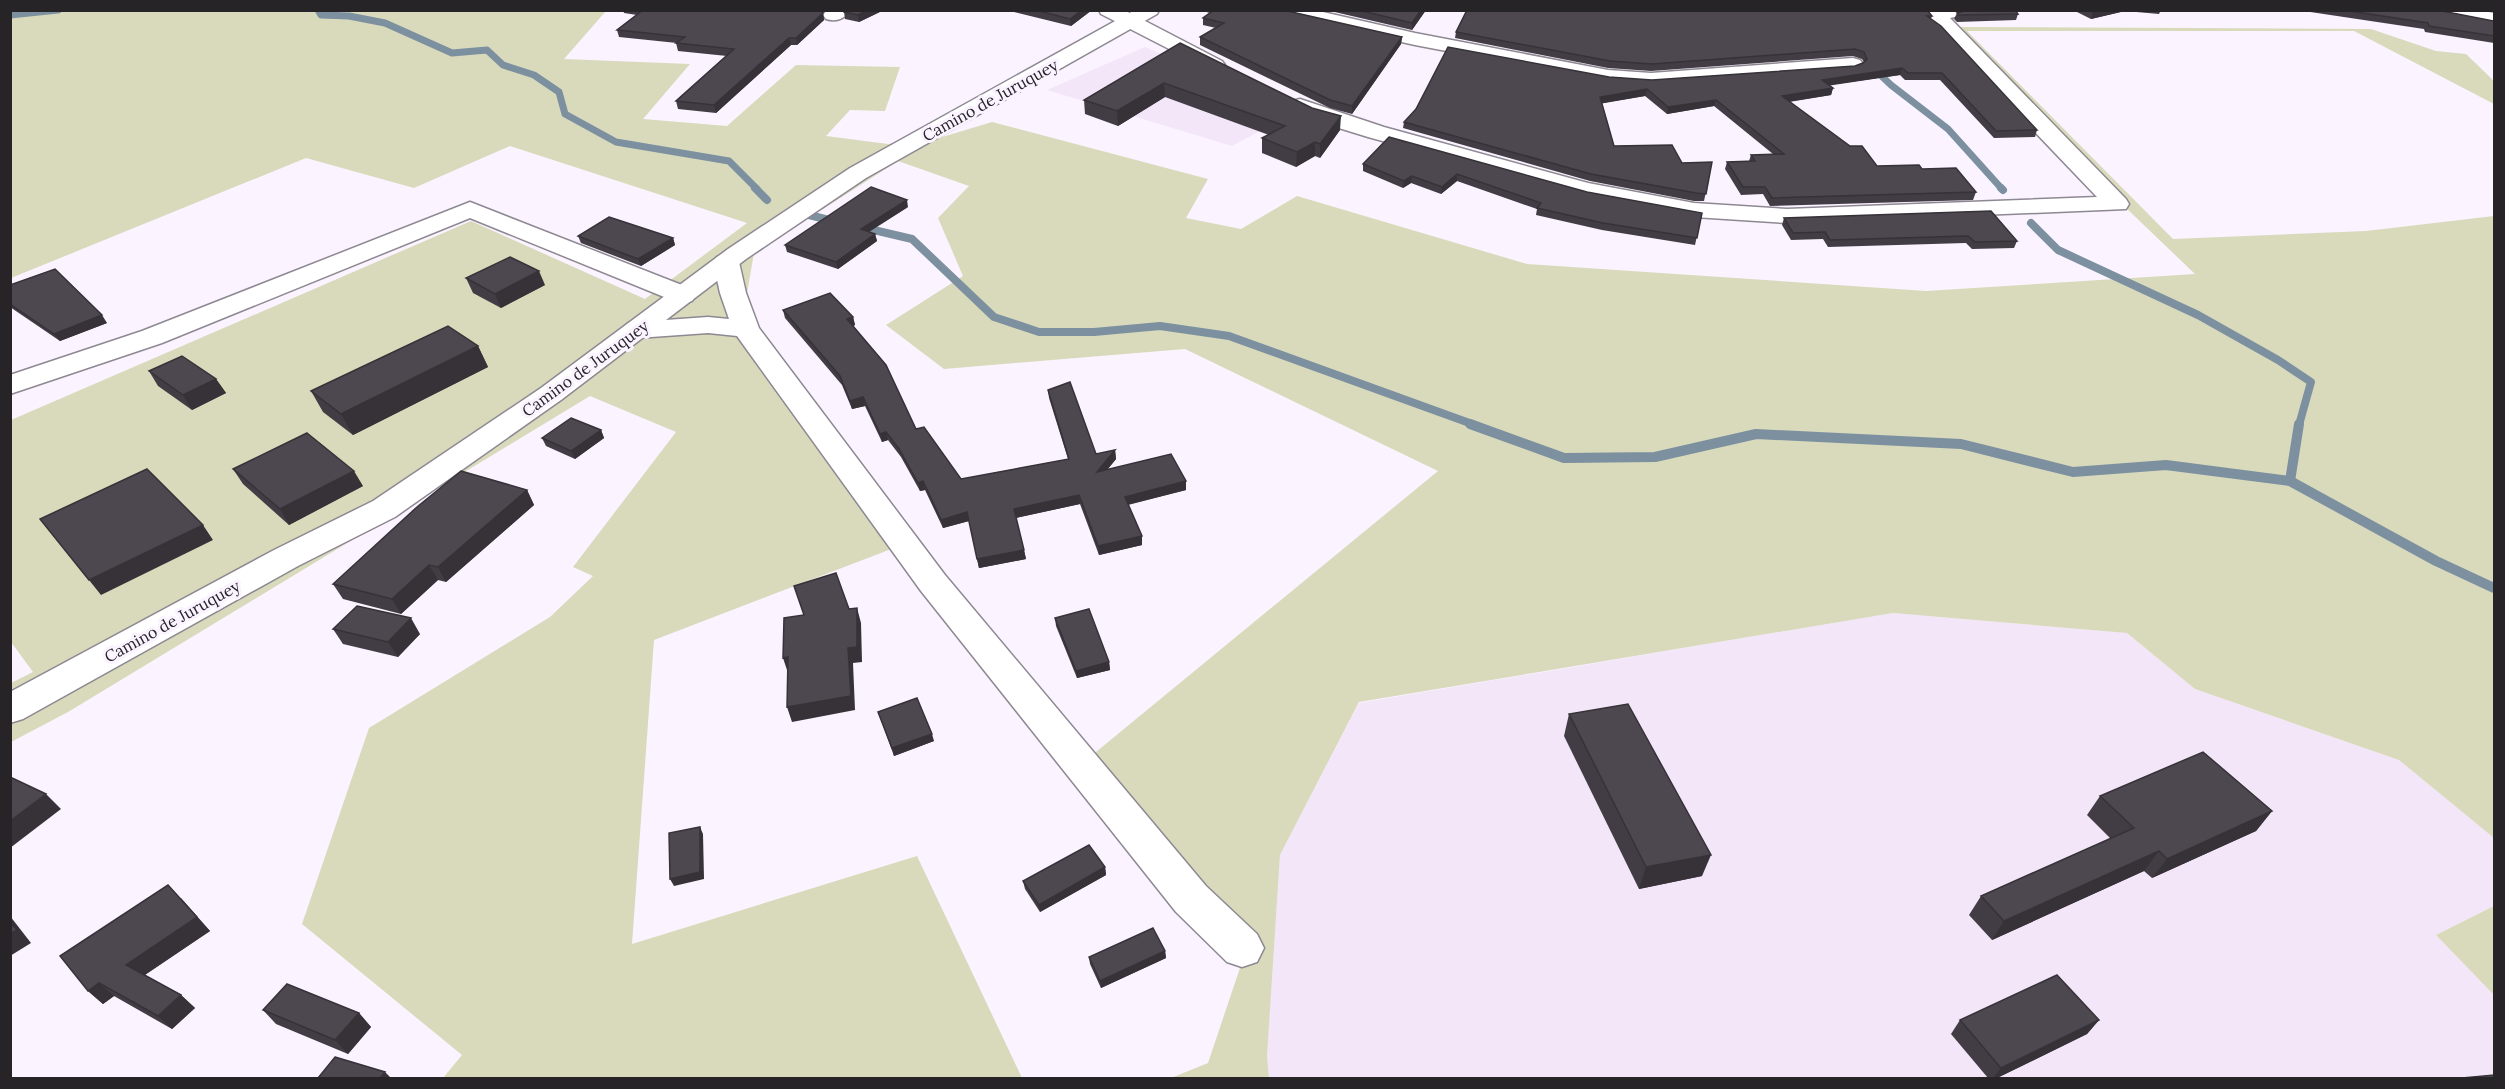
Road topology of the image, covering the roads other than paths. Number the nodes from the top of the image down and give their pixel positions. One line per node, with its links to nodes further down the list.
1 (1285, 10): 6 (street)
2 (1962, 10): 8 (street)
3 (2439, 10): 5 (street)
4 (1130, 14): 7 (street); 9 (street, Camino de Juruquey)
5 (2494, 19)
6 (1853, 64)
7 (1238, 76)
8 (1277, 95)
9 (726, 262): 10 (street, Camino de Juruquey); 11 (street)
10 (683, 295): 12 (street, Camino de Juruquey); 13 (street)
11 (746, 329): 12 (street); 15 (street)
12 (637, 330): 14 (street, Camino de Juruquey)
13 (10, 385)
14 (10, 709)
15 (1242, 948)

